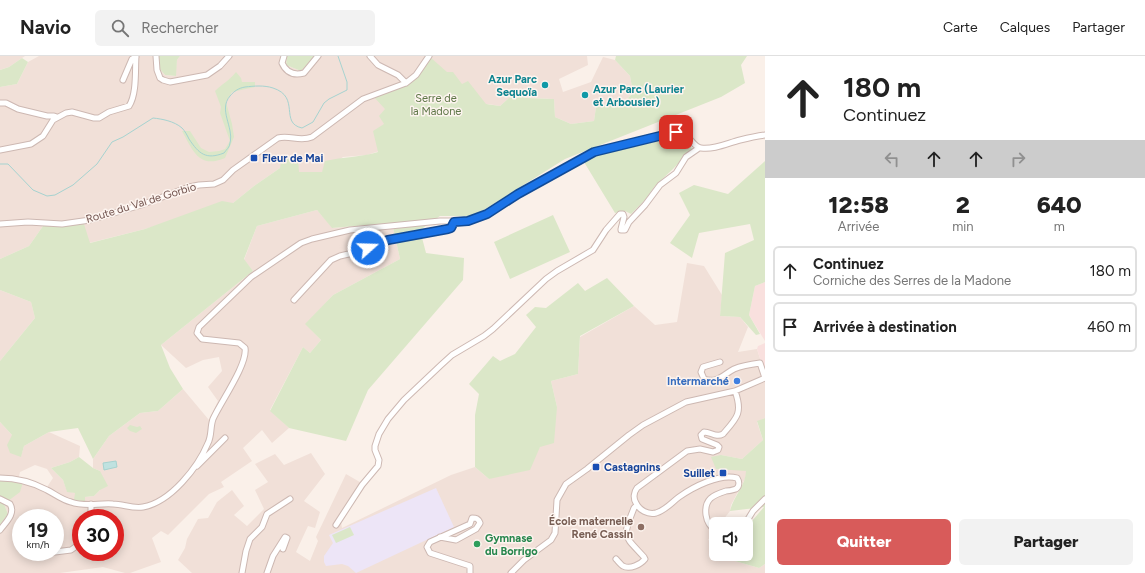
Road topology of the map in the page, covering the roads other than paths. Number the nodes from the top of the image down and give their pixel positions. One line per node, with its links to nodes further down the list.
1 (156, 56): 2 (street)
2 (229, 56)
3 (284, 56): 4 (street)
4 (318, 56)
5 (370, 56): 9 (street)
6 (429, 56): 9 (street, Route du Val de Gorbio)
7 (136, 57): 8 (street); 11 (street)
8 (123, 80)
9 (406, 83): 16 (street, Route du Val de Gorbio)
10 (0, 103): 11 (street)
11 (57, 117): 14 (street)
12 (765, 135): 13 (street)
13 (699, 148): 15 (street); 32 (street)
14 (0, 150)
15 (454, 222): 17 (street); 22 (street)
16 (0, 224)
17 (294, 300)
18 (720, 362): 19 (street)
19 (765, 378): 20 (street)
20 (736, 391): 28 (street); 40 (street)
21 (225, 438): 22 (street)
22 (195, 466): 27 (street)
23 (0, 478): 27 (street)
24 (0, 498): 33 (street)
25 (290, 499): 37 (street)
26 (765, 499): 30 (street)
27 (91, 504): 29 (street)
28 (637, 505): 31 (street); 36 (street)
29 (91, 509)
30 (749, 517)
31 (709, 522)
32 (336, 525)
33 (0, 530)
34 (440, 537): 34 (street); 39 (street)
35 (283, 549): 38 (street)
36 (616, 558)
37 (242, 573)
38 (268, 573)
39 (470, 573)
40 (511, 573)

